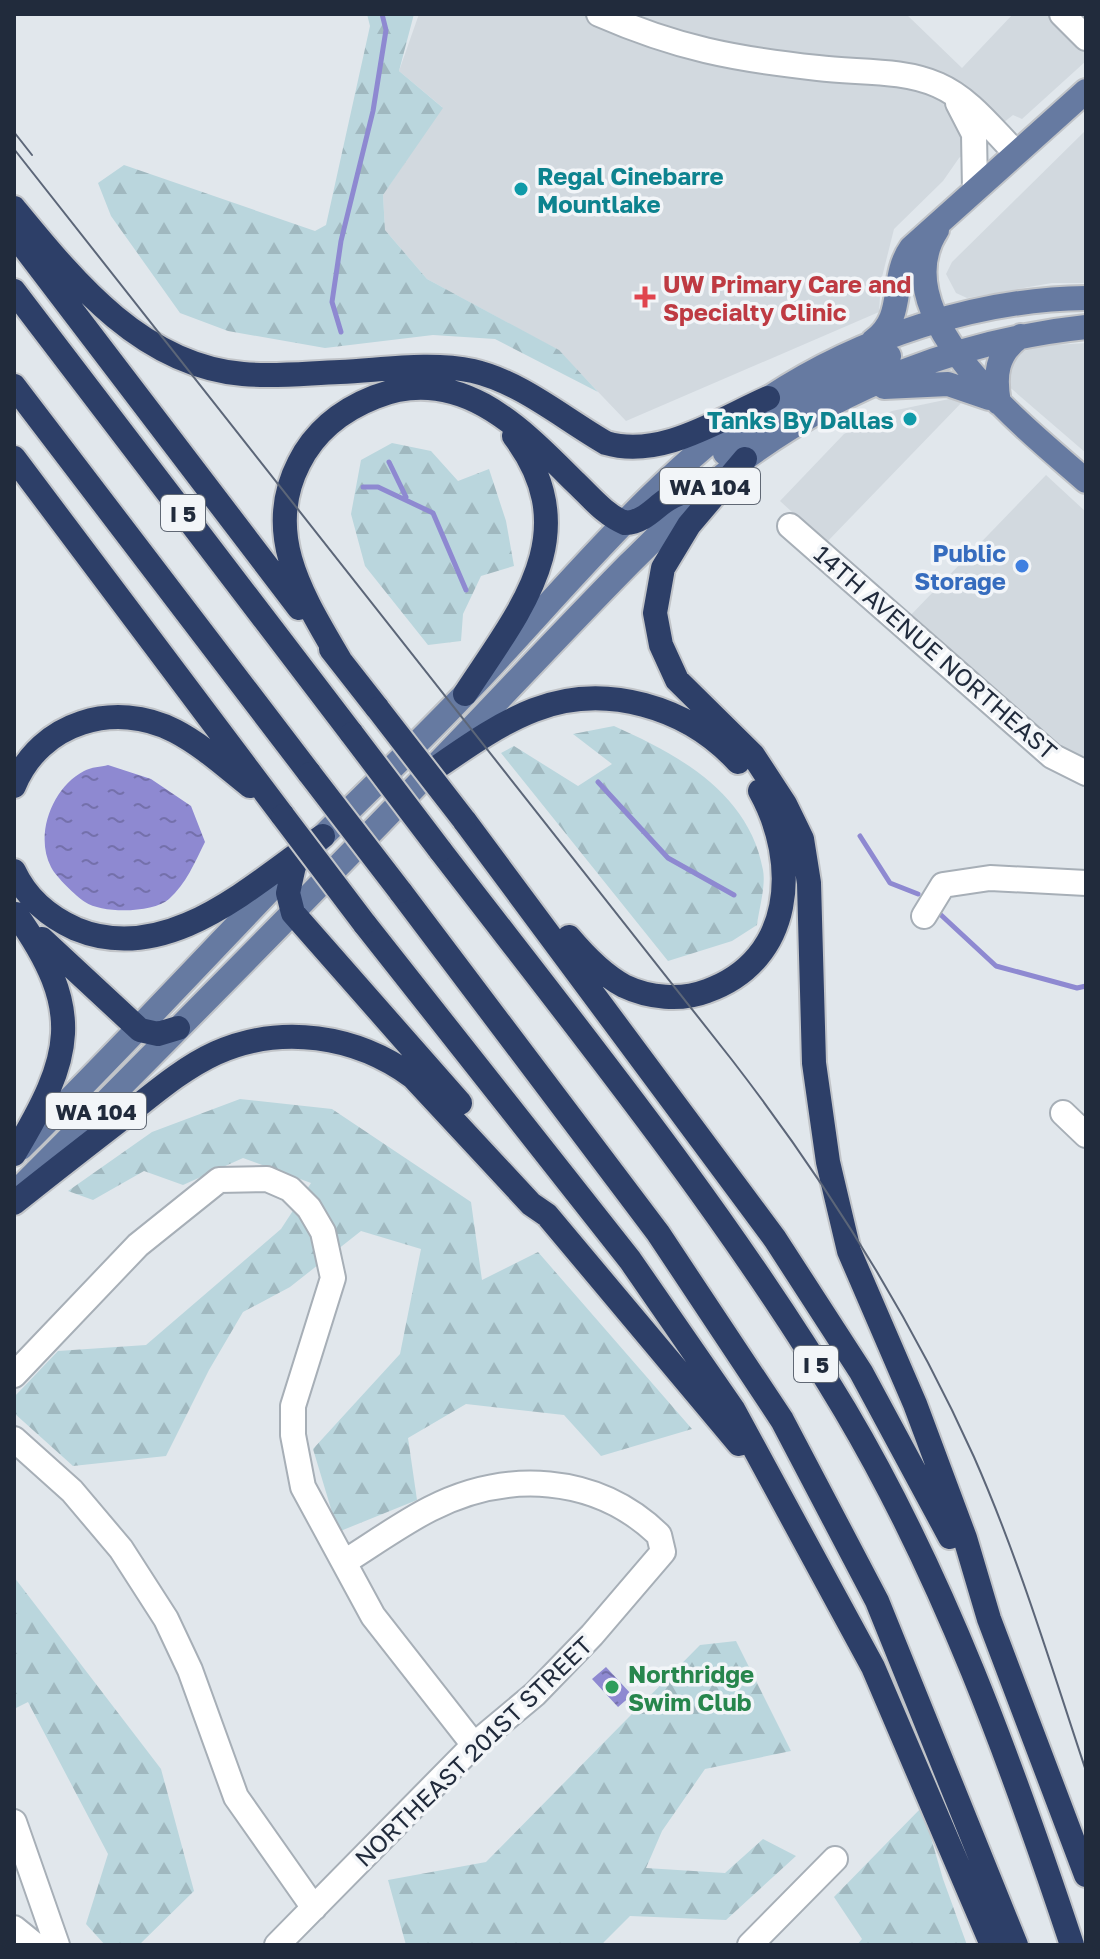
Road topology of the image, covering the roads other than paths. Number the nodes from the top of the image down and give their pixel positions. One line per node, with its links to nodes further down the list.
1 (599, 14): 4 (street)
2 (1062, 14): 3 (street)
3 (1086, 38)
4 (950, 91): 6 (street); 7 (street)
5 (1086, 91): 6 (main road)
6 (1016, 153): 7 (main road)
7 (975, 190): 9 (main road)
8 (14, 208): 21 (highway)
9 (943, 221): 13 (main road); 16 (main road)
10 (14, 234): 30 (highway)
11 (14, 291): 69 (highway, I 5, bridge)
12 (1086, 300): 13 (main road, WA 104); 17 (main road)
13 (939, 322): 16 (main road, WA 104); 17 (main road); 26 (main road)
14 (1086, 327): 15 (main road, WA 104)
15 (1021, 336): 17 (main road, WA 104); 22 (main road)
16 (862, 350): 21 (main road, WA 104)
17 (955, 352): 19 (main road, WA 104); 22 (main road)
18 (14, 386): 68 (highway, I 5, bridge)
19 (858, 391): 22 (main road); 24 (main road, WA 104)
20 (458, 395): 27 (highway); 30 (highway); 31 (highway)
21 (768, 398): 27 (main road, WA 104)
22 (999, 403): 25 (main road)
23 (14, 458): 35 (highway)
24 (745, 459): 29 (main road, WA 104); 56 (highway)
25 (1086, 481)
26 (679, 494): 27 (highway); 29 (main road)
27 (625, 523): 31 (main road, WA 104)
28 (790, 526): 33 (street, 14TH AVENUE NORTHEAST)
29 (584, 609): 32 (main road, WA 104)
30 (340, 660): 37 (highway, bridge)
31 (465, 694): 36 (main road, WA 104)
32 (433, 770): 37 (highway); 42 (main road, WA 104)
33 (1086, 773)
34 (14, 786): 35 (highway)
35 (283, 816): 54 (highway, bridge)
36 (323, 836): 38 (main road, WA 104); 39 (highway)
37 (480, 840): 56 (highway)
38 (294, 866): 42 (highway); 45 (main road, WA 104)
39 (14, 871)
40 (1086, 883): 43 (street)
41 (15, 913): 45 (highway); 48 (highway)
42 (293, 913): 44 (main road, WA 104); 51 (highway)
43 (924, 916)
44 (178, 1028): 45 (highway); 49 (main road, WA 104)
45 (140, 1030): 48 (main road, WA 104)
46 (1063, 1113): 47 (street)
47 (1086, 1135)
48 (14, 1155)
49 (14, 1193)
50 (14, 1203): 51 (highway)
51 (547, 1215): 54 (highway)
52 (14, 1375): 55 (street)
53 (14, 1439): 61 (street)
54 (796, 1524): 67 (highway)
55 (346, 1561): 57 (street); 57 (street, NORTHEAST 201ST STREET)
56 (989, 1619): 60 (highway)
57 (474, 1745): 61 (street, NORTHEAST 201ST STREET)
58 (14, 1822): 64 (street)
59 (835, 1859): 66 (street)
60 (1086, 1875)
61 (314, 1908): 65 (street, NORTHEAST 201ST STREET)
62 (14, 1928): 63 (street)
63 (35, 1945)
64 (57, 1945)
65 (277, 1945)
66 (750, 1945)
67 (992, 1945)
68 (1016, 1945)
69 (1072, 1945)

